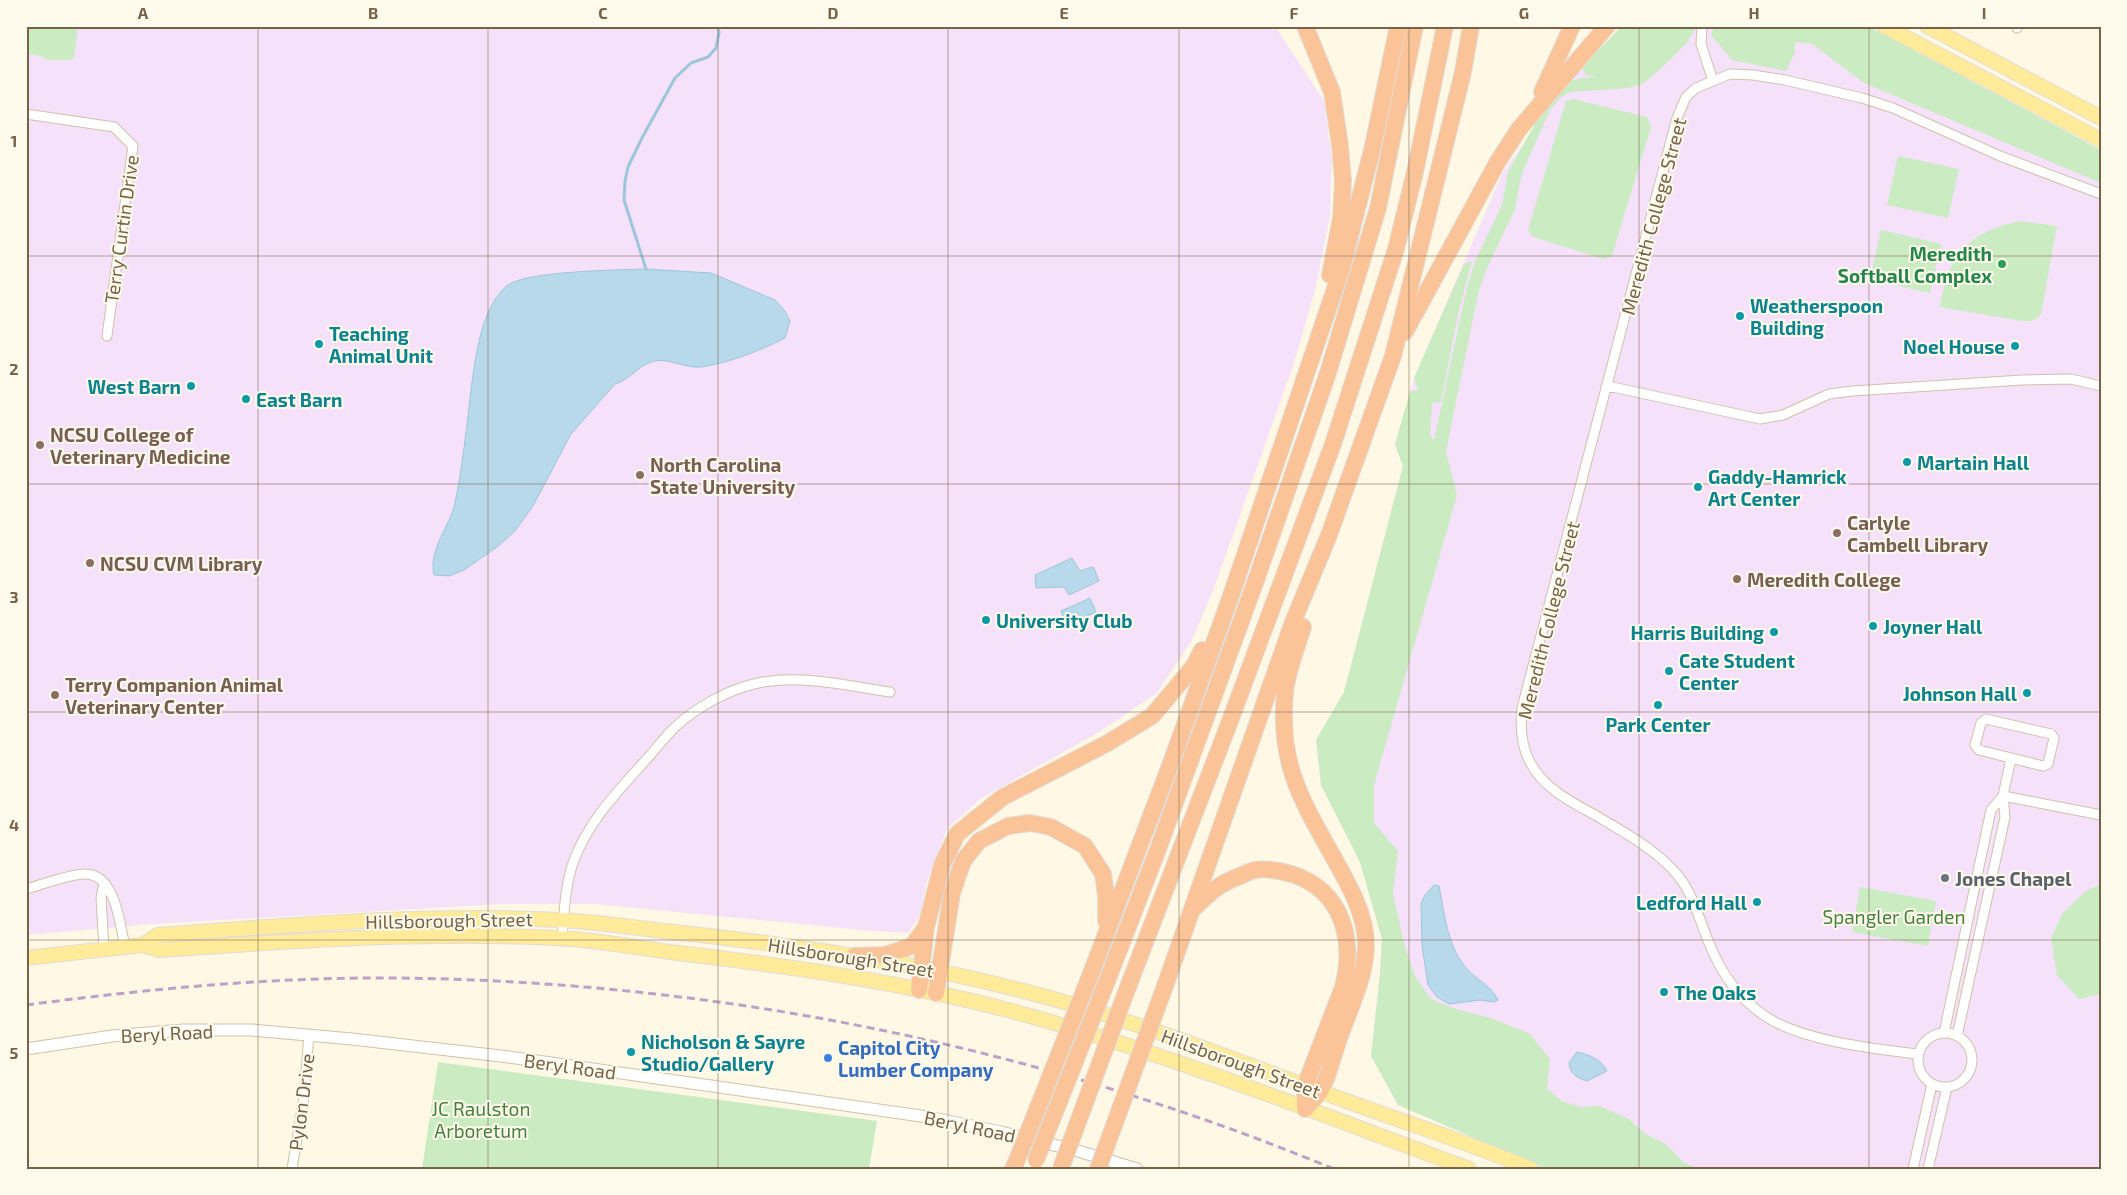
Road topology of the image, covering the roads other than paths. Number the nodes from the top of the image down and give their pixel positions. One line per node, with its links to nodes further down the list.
1 (1305, 26): 17 (highway)
2 (1398, 26): 17 (highway)
3 (1415, 26): 59 (highway, bridge)
4 (1445, 26): 60 (highway, bridge)
5 (1471, 26): 19 (highway)
6 (1572, 26): 12 (highway)
7 (1607, 26): 12 (highway)
8 (1702, 26): 11 (street)
9 (1884, 26): 15 (main road)
10 (1927, 26): 14 (main road)
11 (1714, 81): 16 (street, Meredith College Street); 20 (street, Meredith College Street)
12 (1534, 110): 19 (highway)
13 (26, 114): 18 (street, Terry Curtin Drive)
14 (2101, 118)
15 (2101, 140)
16 (2101, 194)
17 (1321, 326): 23 (highway)
18 (107, 336)
19 (1393, 356): 22 (highway)
20 (1608, 386): 21 (street); 50 (street, Meredith College Street)
21 (2101, 386)
22 (1329, 535): 30 (highway); 54 (highway)
23 (1233, 590): 32 (highway); 33 (highway)
24 (890, 692): 31 (street)
25 (2011, 758): 25 (street); 26 (street)
26 (2003, 796): 27 (street); 38 (street); 39 (street)
27 (2101, 815)
28 (104, 883): 29 (street); 36 (street); 37 (street)
29 (26, 889)
30 (1190, 911): 52 (highway); 62 (highway, bridge)
31 (563, 920): 34 (street); 35 (main road, Hillsborough Street); 40 (main road, Hillsborough Street)
32 (926, 926): 40 (highway); 42 (highway)
33 (1105, 936): 43 (highway); 58 (highway, bridge)
34 (562, 938): 35 (main road, Hillsborough Street); 44 (main road, Hillsborough Street)
35 (143, 945): 36 (main road, Hillsborough Street)
36 (125, 947): 37 (main road, Hillsborough Street)
37 (104, 950): 41 (main road, Hillsborough Street)
38 (1960, 951): 39 (street); 46 (street)
39 (1975, 955): 48 (street)
40 (854, 956): 42 (main road, Hillsborough Street)
41 (26, 958)
42 (922, 969): 43 (main road, Hillsborough Street); 44 (highway)
43 (940, 972): 45 (highway); 52 (main road, Hillsborough Street)
44 (919, 990): 45 (main road, Hillsborough Street)
45 (936, 993): 55 (main road, Hillsborough Street)
46 (1944, 1033): 48 (street); 50 (street)
47 (309, 1034): 49 (street, Beryl Road); 61 (street, Pylon Drive); 63 (street, Beryl Road)
48 (1957, 1036): 53 (street)
49 (26, 1049)
50 (1918, 1054): 51 (street)
51 (1932, 1084): 53 (street); 56 (street)
52 (1305, 1086): 54 (main road, Hillsborough Street); 55 (highway)
53 (1947, 1087): 57 (street)
54 (1320, 1092): 55 (highway); 65 (main road, Hillsborough Street)
55 (1305, 1109): 64 (main road, Hillsborough Street)
56 (1923, 1123): 57 (street); 66 (street)
57 (1938, 1126): 67 (street)
58 (1016, 1162)
59 (1034, 1164)
60 (1061, 1168)
61 (292, 1169)
62 (1098, 1169)
63 (1136, 1169)
64 (1469, 1169)
65 (1531, 1169)
66 (1913, 1169)
67 (1928, 1169)

